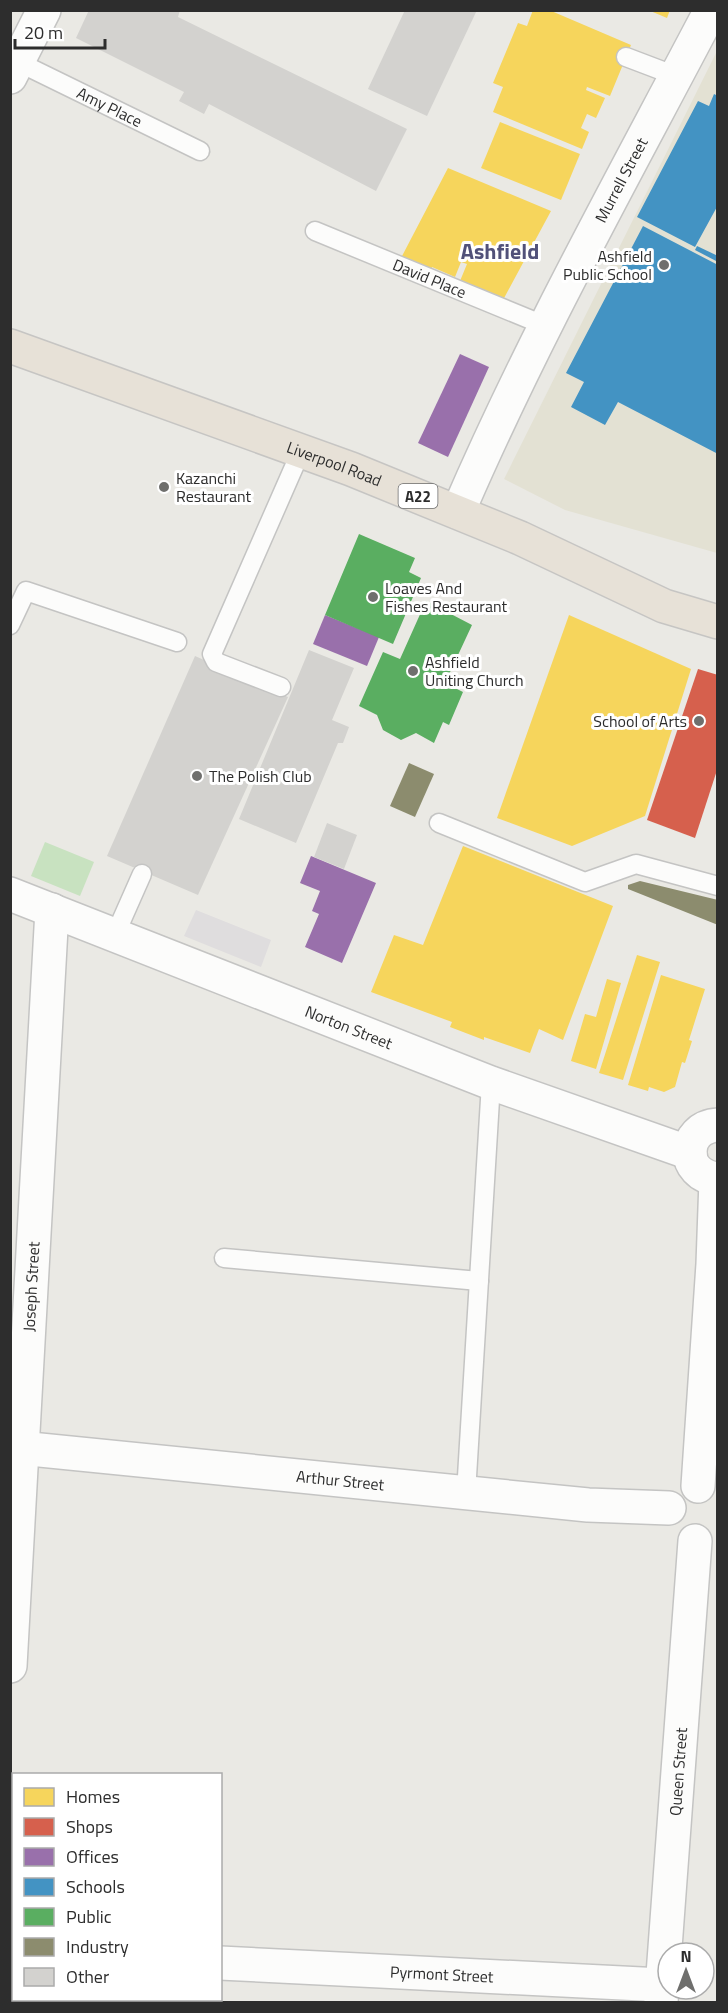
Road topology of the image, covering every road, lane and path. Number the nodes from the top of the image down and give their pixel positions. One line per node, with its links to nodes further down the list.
1 (44, 10): 4 (street)
2 (711, 10): 5 (street, Murrell Street)
3 (626, 57): 5 (lane)
4 (14, 69): 6 (lane, Amy Place)
5 (676, 76): 8 (street, Murrell Street)
6 (200, 151)
7 (315, 231): 8 (lane, David Place)
8 (546, 326): 11 (street, Murrell Street)
9 (10, 346): 10 (highway, Liverpool Road / A22)
10 (302, 450): 11 (highway, Liverpool Road / A22); 15 (lane)
11 (458, 512): 12 (highway, Liverpool Road / A22)
12 (717, 622)
13 (10, 625): 14 (lane)
14 (177, 642)
15 (281, 687)
16 (439, 823): 18 (lane)
17 (142, 874): 21 (lane)
18 (717, 886)
19 (10, 894): 20 (street, Norton Street)
20 (52, 910): 21 (street, Norton Street); 28 (street, Joseph Street)
21 (115, 935): 22 (street, Norton Street)
22 (491, 1083): 24 (street, Norton Street); 27 (lane)
23 (717, 1125): 24 (street)
24 (690, 1153): 25 (street)
25 (717, 1180): 29 (street)
26 (224, 1258): 27 (lane)
27 (479, 1281): 30 (lane)
28 (16, 1447): 30 (street, Arthur Street); 33 (street, Joseph Street)
29 (707, 1492): 31 (street)
30 (466, 1493): 31 (street, Arthur Street)
31 (669, 1508): 32 (street)
32 (706, 1535): 34 (street, Queen Street)
33 (10, 1666)
34 (667, 1941)
35 (222, 1963): 36 (street, Pyrmont Street)
36 (656, 1994)

